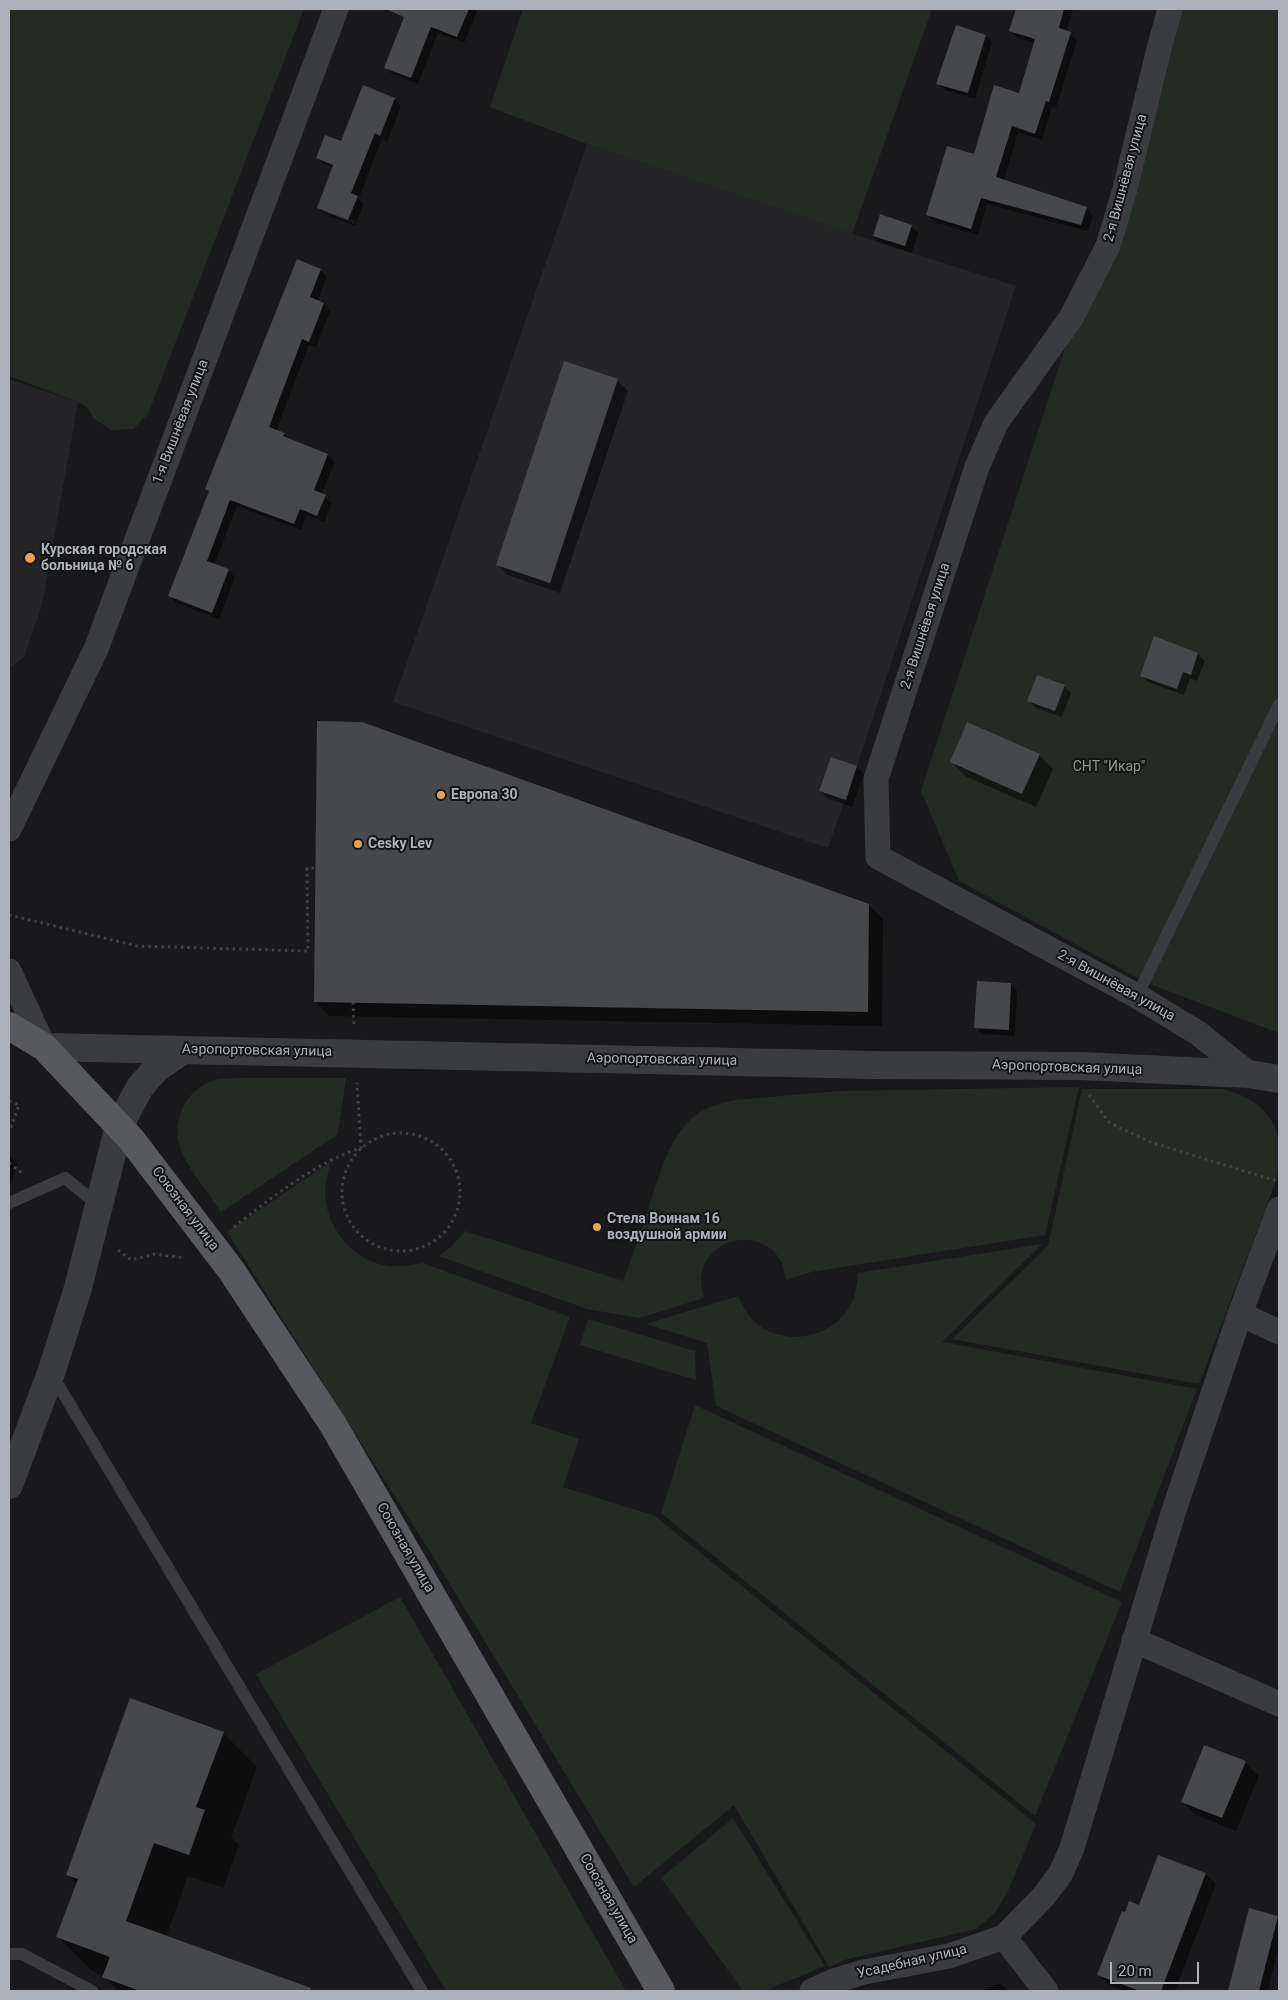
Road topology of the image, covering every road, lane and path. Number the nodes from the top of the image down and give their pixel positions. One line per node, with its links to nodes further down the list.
1 (336, 9): 4 (street, 1-я Вишнёвая улица)
2 (1170, 9): 8 (street, 2-я Вишнёвая улица)
3 (1279, 705): 8 (lane)
4 (9, 828)
5 (315, 868): 6 (path)
6 (9, 915)
7 (9, 971): 11 (street)
8 (1137, 996): 15 (street, 2-я Вишнёвая улица)
9 (353, 1002): 13 (path)
10 (9, 1026): 11 (main road, Союзная улица)
11 (44, 1047): 12 (street, Аэропортовская улица); 18 (main road, Союзная улица)
12 (183, 1050): 13 (street, Аэропортовская улица); 18 (street)
13 (355, 1053): 14 (street, Аэропортовская улица); 20 (path)
14 (1081, 1066): 15 (street, Аэропортовская улица); 21 (path)
15 (1249, 1074): 16 (street, Аэропортовская улица)
16 (1279, 1079)
17 (9, 1102): 19 (path)
18 (119, 1126): 23 (street); 25 (main road, Союзная улица)
19 (9, 1132)
20 (361, 1148): 20 (path); 25 (path)
21 (1279, 1182)
22 (9, 1203): 23 (lane)
23 (98, 1205): 28 (street)
24 (1279, 1208): 26 (street)
25 (211, 1244): 37 (main road, Союзная улица)
26 (1240, 1314): 27 (street); 31 (street)
27 (1279, 1332)
28 (51, 1373): 29 (street); 36 (lane)
29 (16, 1445): 30 (street)
30 (9, 1485)
31 (1134, 1640): 32 (street); 33 (street)
32 (1279, 1704)
33 (1004, 1937): 38 (street, Усадебная улица); 39 (street)
34 (9, 1954): 35 (lane)
35 (92, 1991)
36 (422, 1991)
37 (661, 1991)
38 (812, 1991)
39 (1046, 1991)

